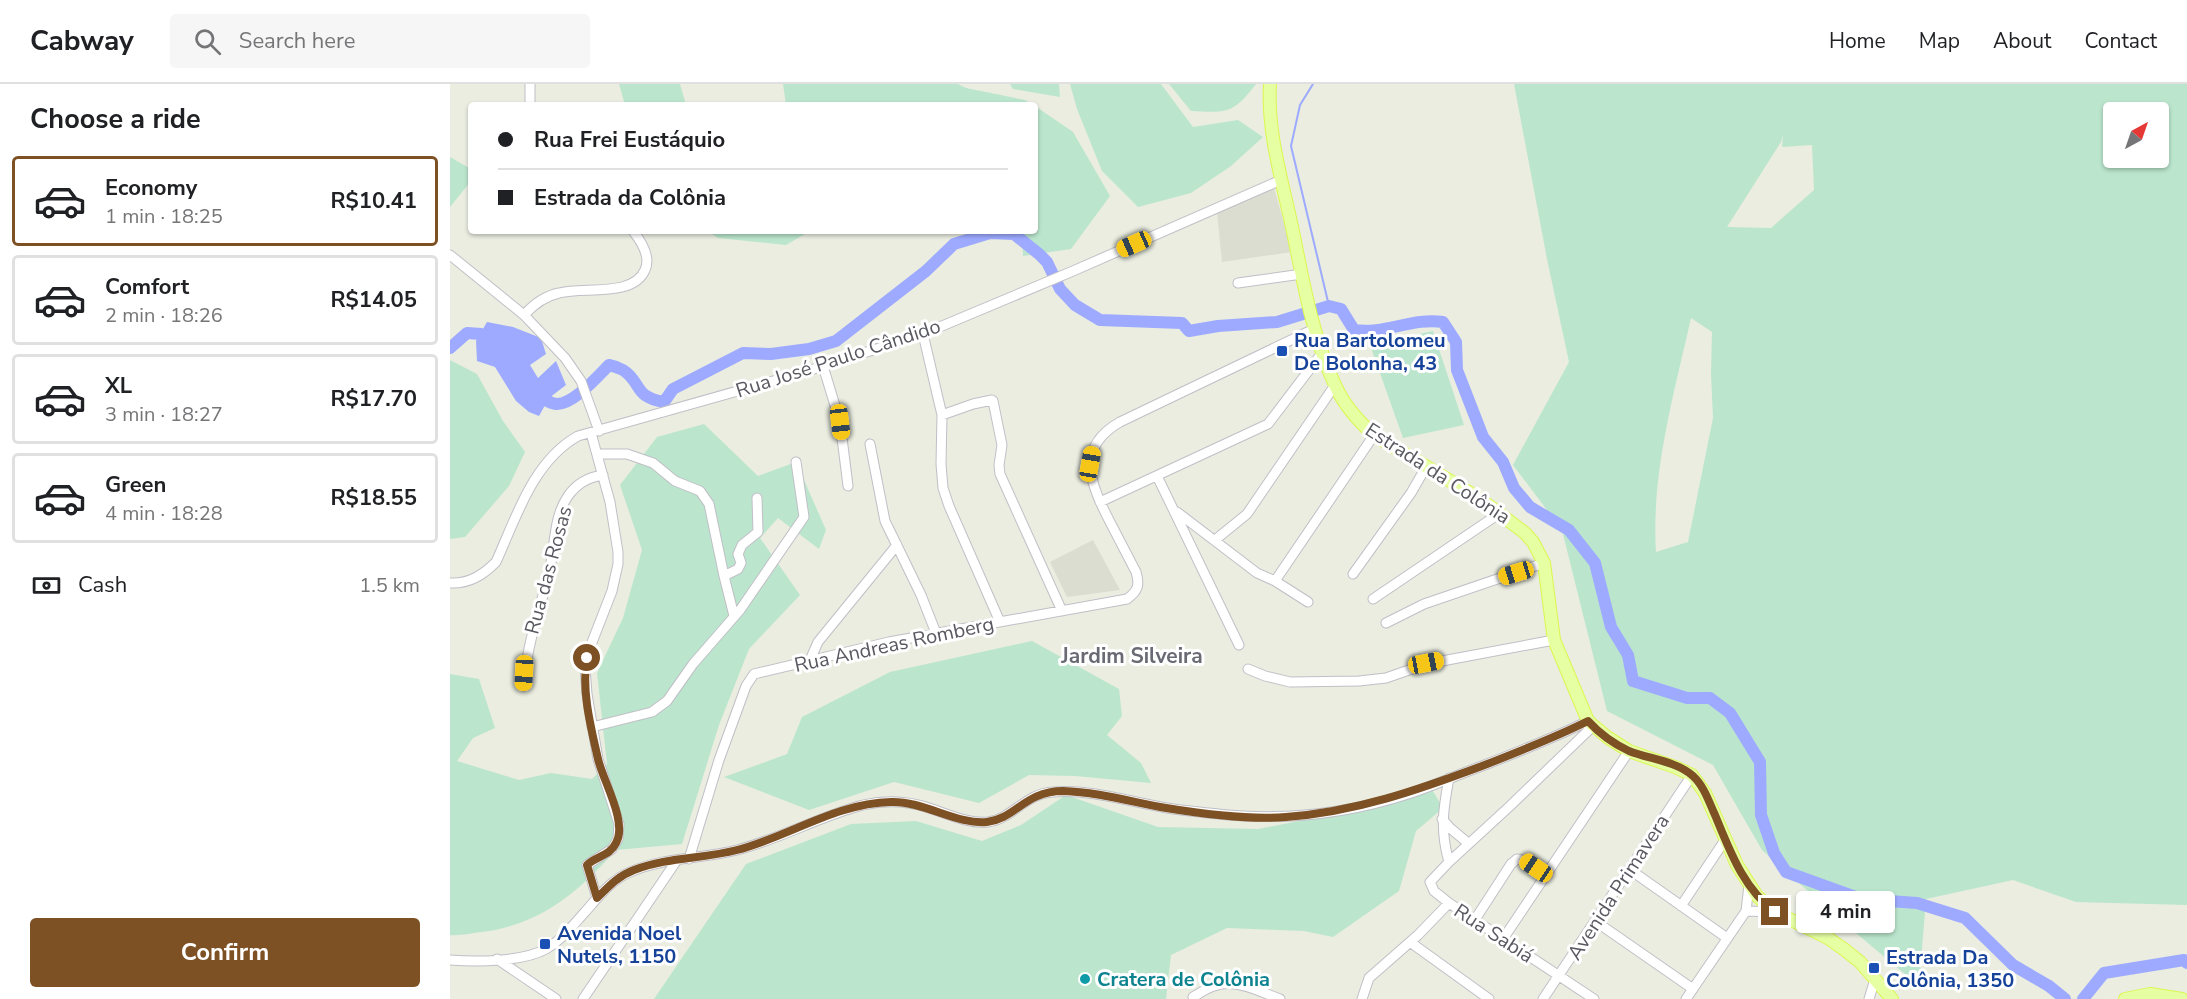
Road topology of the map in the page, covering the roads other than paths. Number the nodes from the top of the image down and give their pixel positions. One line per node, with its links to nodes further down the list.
1 (530, 84): 3 (street)
2 (1270, 84): 4 (main road, Estrada da Colônia)
3 (530, 102)
4 (1281, 180): 7 (main road, Estrada da Colônia); 11 (street, Rua José Paulo Cândido)
5 (635, 234): 9 (street)
6 (450, 255): 9 (street)
7 (1302, 274): 8 (street); 10 (main road, Estrada da Colônia)
8 (1238, 283)
9 (524, 315): 16 (street)
10 (1314, 329): 12 (main road, Estrada da Colônia); 26 (street)
11 (923, 334): 13 (street, Rua José Paulo Cândido); 15 (street)
12 (1322, 353): 14 (main road, Estrada da Colônia); 23 (street)
13 (824, 366): 16 (street, Rua José Paulo Cândido); 24 (street)
14 (1335, 385): 17 (main road, Estrada da Colônia); 29 (street)
15 (942, 415): 38 (street); 40 (street)
16 (595, 432): 19 (street); 35 (street, Rua José Paulo Cândido)
17 (1374, 435): 21 (main road, Estrada da Colônia); 34 (street)
18 (870, 444): 30 (street)
19 (598, 454): 22 (street); 33 (street)
20 (796, 462): 39 (street)
21 (1426, 467): 28 (main road, Estrada da Colônia); 32 (street)
22 (603, 475): 47 (street, Rua das Rosas); 49 (street)
23 (1157, 476): 26 (street); 27 (street)
24 (848, 486)
25 (758, 498): 33 (street)
26 (1100, 502): 38 (street, Rua Andreas Romberg)
27 (1176, 511): 29 (street); 44 (street)
28 (1500, 513): 31 (main road, Estrada da Colônia); 36 (street)
29 (1215, 540): 34 (street)
30 (897, 545): 42 (street); 45 (street)
31 (1544, 563): 41 (street); 43 (main road, Estrada da Colônia)
32 (1353, 574)
33 (724, 576): 39 (street)
34 (1275, 581): 37 (street)
35 (450, 583)
36 (1373, 599)
37 (1308, 602)
38 (1062, 611): 40 (street, Rua Andreas Romberg)
39 (734, 616): 49 (street)
40 (1000, 622): 42 (street, Rua Andreas Romberg)
41 (1386, 623)
42 (936, 633): 45 (street, Rua Andreas Romberg)
43 (1554, 640): 46 (street); 48 (main road, Estrada da Colônia)
44 (1239, 645)
45 (810, 660): 56 (street, Rua Andreas Romberg)
46 (1248, 669)
47 (524, 686)
48 (1591, 723): 50 (main road); 52 (street); 55 (street)
49 (592, 727): 62 (street)
50 (1629, 751): 51 (main road); 60 (street)
51 (1692, 775): 54 (main road); 59 (street, Avenida Primavera)
52 (1449, 778): 53 (street); 56 (street)
53 (1442, 819): 55 (street); 58 (street)
54 (1725, 840): 61 (main road); 64 (street)
55 (1468, 843): 58 (street)
56 (689, 859): 57 (street)
57 (677, 860): 62 (street); 81 (street)
58 (1449, 862): 63 (street, Rua Sabiá)
59 (1629, 869): 64 (street); 68 (street, Avenida Primavera)
60 (1547, 875): 67 (street); 70 (street)
61 (1749, 885): 65 (street); 66 (main road)
62 (597, 898): 72 (street)
63 (1449, 903): 67 (street, Rua Sabiá); 71 (street)
64 (1681, 906): 69 (street)
65 (1746, 911): 66 (street); 69 (street)
66 (1775, 912): 75 (main road)
67 (1474, 921): 70 (street, Rua Sabiá)
68 (1596, 921): 74 (street, Avenida Primavera); 76 (street)
69 (1727, 938): 76 (street)
70 (1503, 939): 74 (street, Rua Sabiá)
71 (1410, 942): 84 (street); 85 (street)
72 (497, 959): 73 (street); 80 (street)
73 (450, 960)
74 (1559, 976): 86 (street, Avenida Primavera); 87 (street, Rua Sabiá)
75 (1875, 978): 79 (main road); 89 (street)
76 (1693, 989): 88 (street)
77 (1254, 990): 78 (street); 82 (street); 83 (street)
78 (1193, 997)
79 (1889, 998)
80 (556, 999)
81 (583, 999)
82 (1248, 999)
83 (1280, 999)
84 (1362, 999)
85 (1489, 999)
86 (1543, 999)
87 (1594, 999)
88 (1686, 999)
89 (1869, 999)
90 (2125, 999): 91 (main road)
91 (2182, 999)

